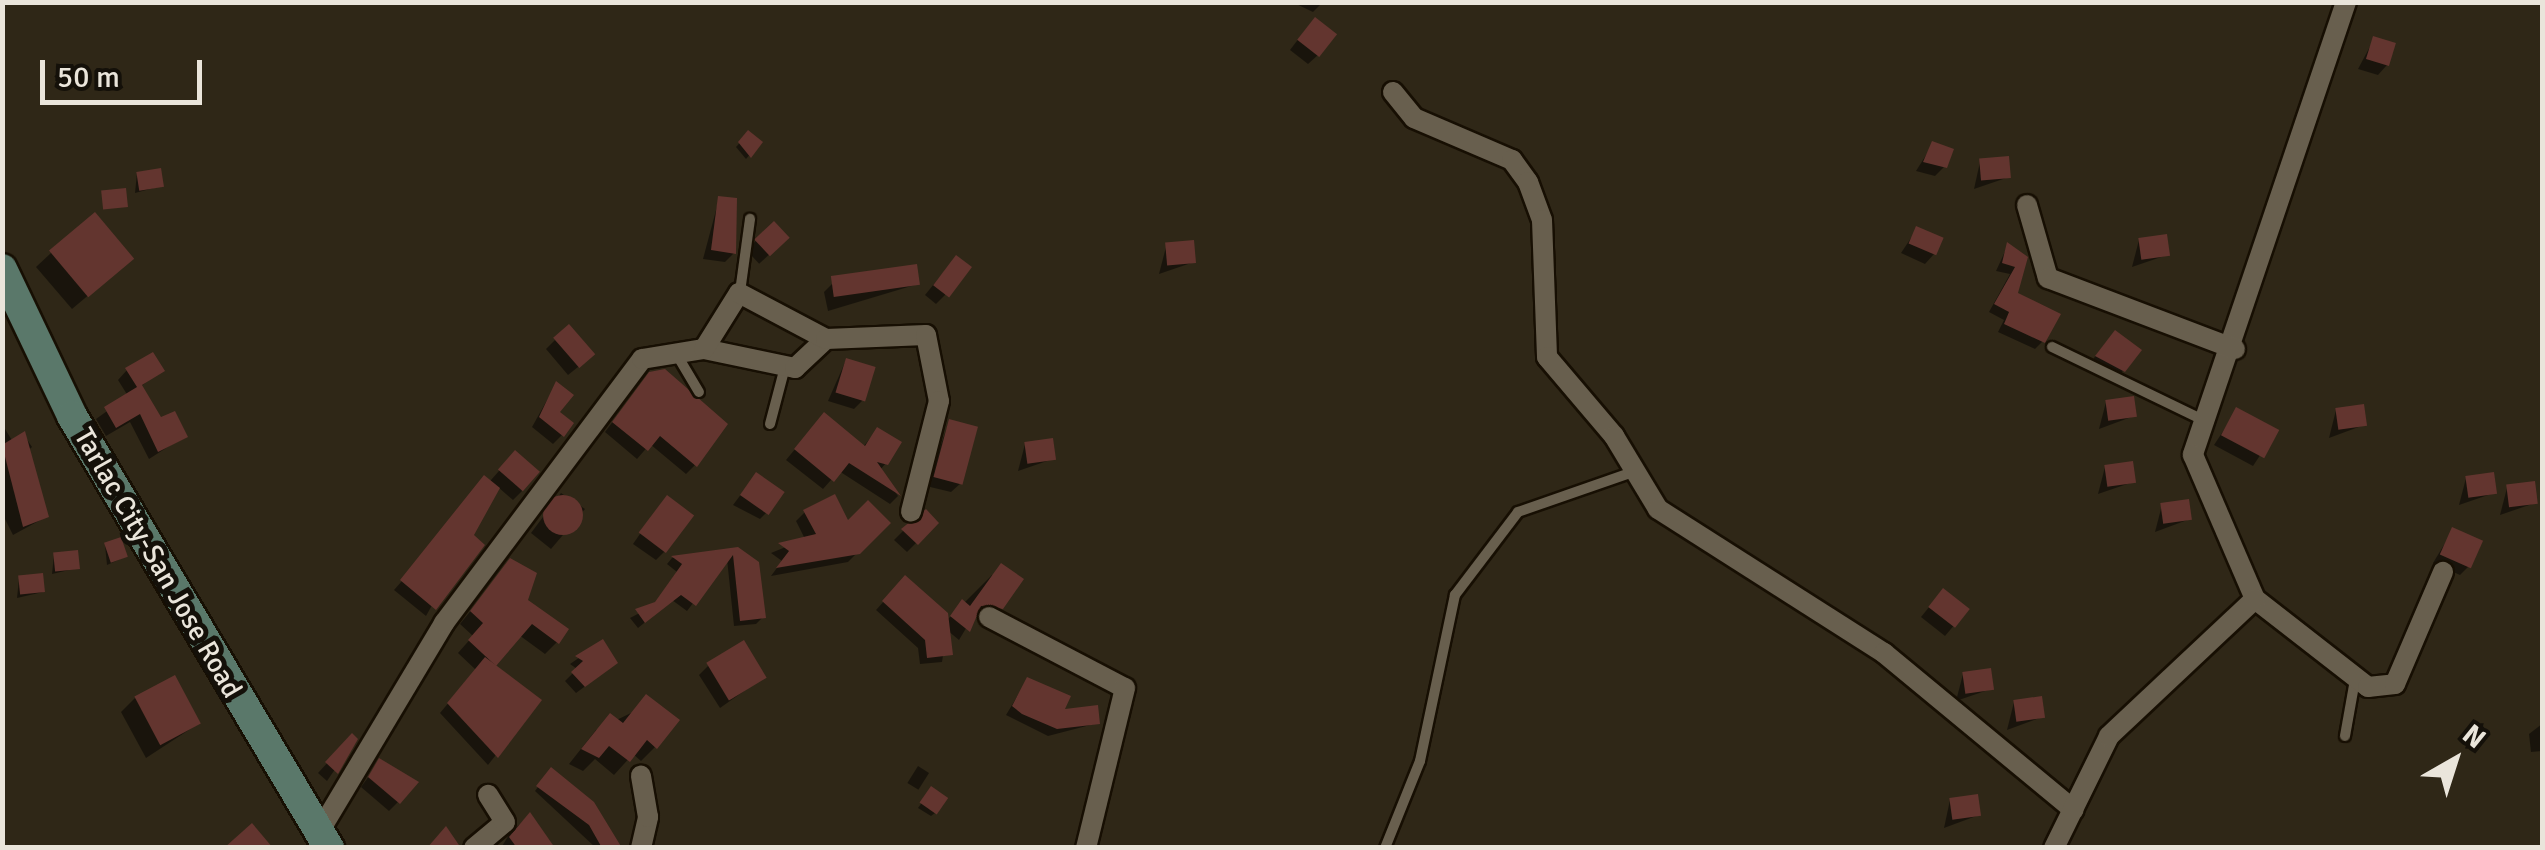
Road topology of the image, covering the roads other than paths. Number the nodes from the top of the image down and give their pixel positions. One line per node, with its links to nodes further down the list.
1 (2346, 2): 10 (street)
2 (1394, 92): 16 (street)
3 (2027, 205): 10 (street)
4 (750, 220): 6 (lane)
5 (2, 270): 26 (main road, Tarlac City-San Jose Road)
6 (739, 293): 7 (street); 9 (street)
7 (826, 339): 12 (street); 17 (street)
8 (2052, 346): 14 (lane)
9 (704, 349): 11 (street); 12 (street)
10 (2236, 350): 14 (street)
11 (676, 354): 13 (lane); 26 (street)
12 (785, 367): 15 (lane)
13 (699, 392)
14 (2202, 420): 19 (street)
15 (770, 424)
16 (1630, 473): 25 (street); 30 (lane)
17 (911, 512)
18 (2443, 572): 21 (street)
19 (2255, 598): 21 (street); 25 (street)
20 (989, 617): 29 (street)
21 (2355, 680): 22 (lane)
22 (2345, 736)
23 (641, 776): 28 (street)
24 (488, 795): 27 (street)
25 (2074, 810): 31 (street)
26 (324, 840)
27 (474, 848)
28 (641, 848)
29 (1086, 848)
30 (1385, 848)
31 (2054, 848)

